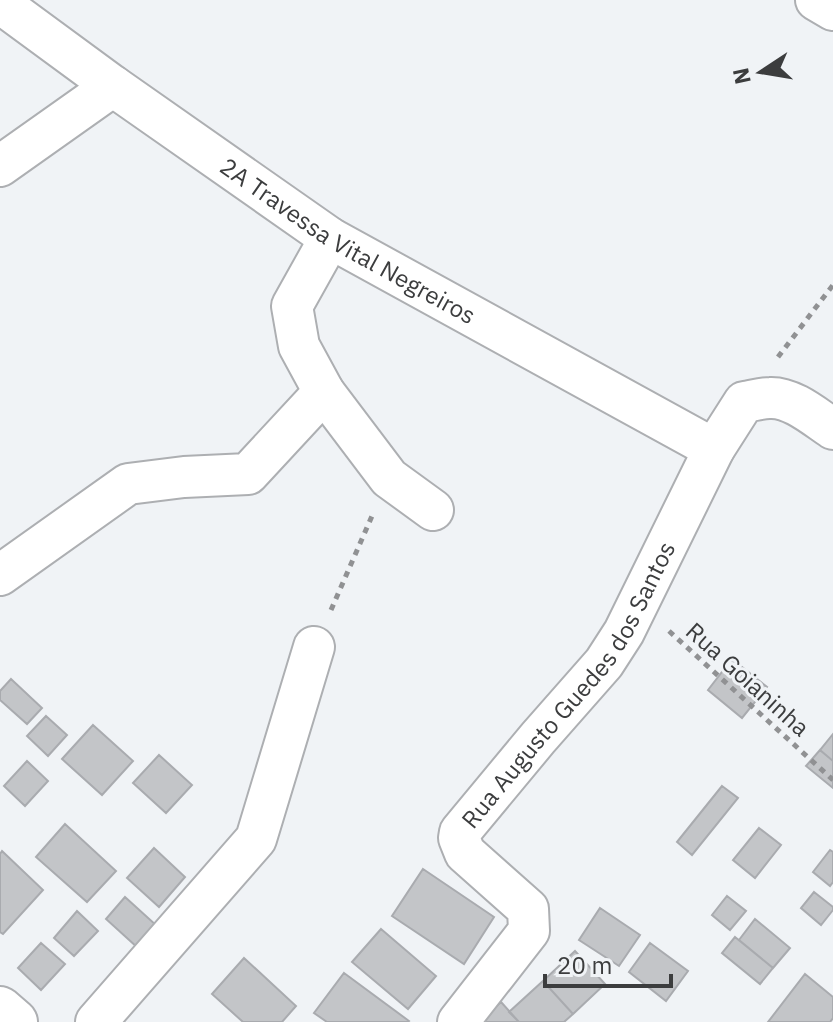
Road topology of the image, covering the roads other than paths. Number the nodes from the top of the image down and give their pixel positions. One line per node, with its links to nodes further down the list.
1 (816, 0): 3 (street)
2 (0, 3): 4 (street, 2A Travessa Vital Negreiros)
3 (833, 10)
4 (113, 86): 5 (street); 6 (street, 2A Travessa Vital Negreiros)
5 (0, 166)
6 (330, 238): 7 (street); 9 (street, 2A Travessa Vital Negreiros)
7 (324, 392): 10 (street); 11 (street)
8 (833, 429): 9 (street, Rua Augusto Guedes dos Santos)
9 (714, 449): 16 (street, Rua Augusto Guedes dos Santos)
10 (433, 510)
11 (0, 575)
12 (314, 647): 15 (street)
13 (0, 1009): 14 (street)
14 (15, 1022)
15 (96, 1022)
16 (458, 1022)

